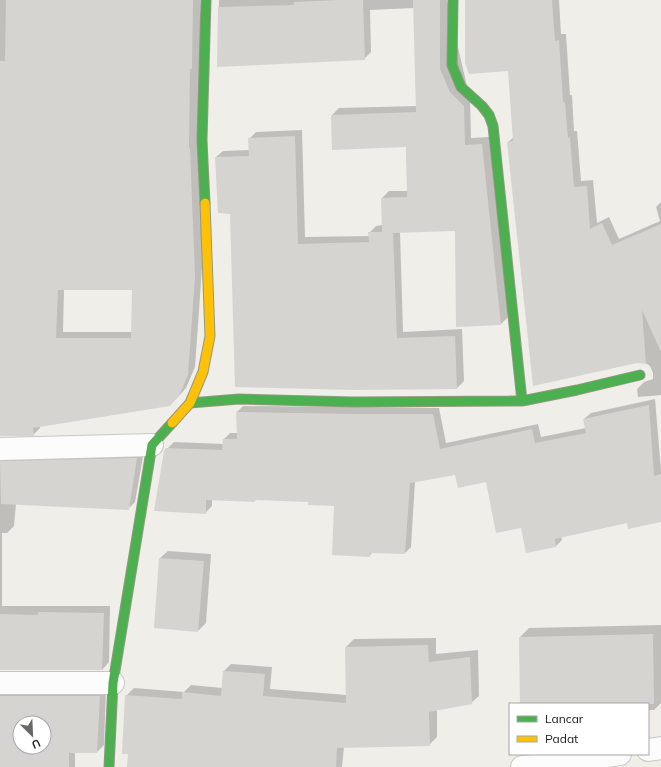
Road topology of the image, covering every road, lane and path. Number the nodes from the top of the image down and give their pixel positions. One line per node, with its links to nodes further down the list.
1 (206, 0): 5 (street)
2 (453, 0): 4 (street)
3 (640, 375): 4 (street)
4 (522, 401): 5 (street)
5 (190, 403): 6 (street)
6 (152, 445): 7 (street); 9 (street)
7 (0, 449)
8 (0, 683): 9 (street)
9 (113, 684): 13 (street)
10 (661, 748): 11 (street)
11 (649, 750)
12 (614, 755): 14 (street)
13 (109, 767)
14 (522, 767)

